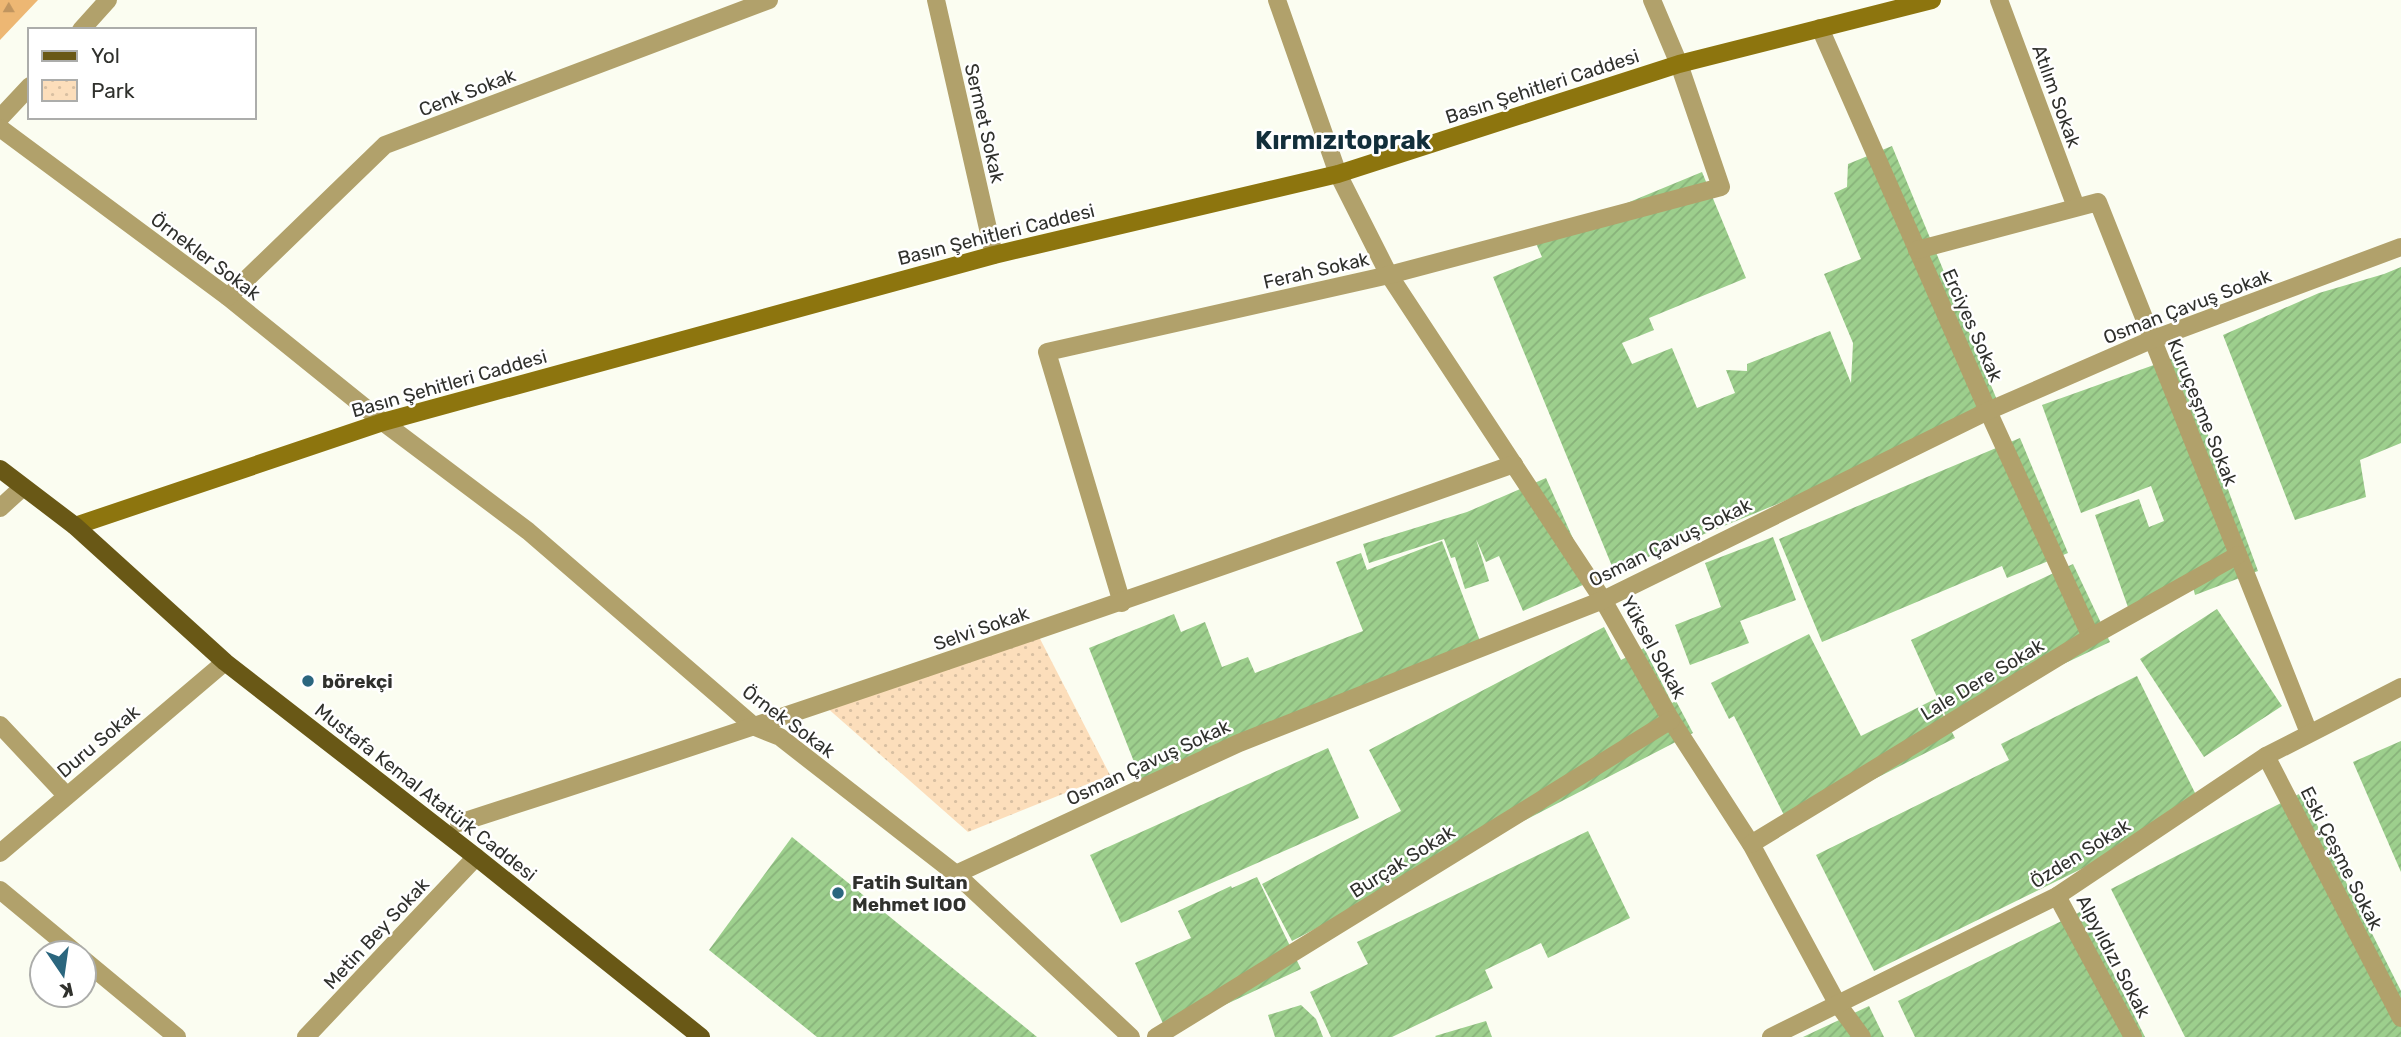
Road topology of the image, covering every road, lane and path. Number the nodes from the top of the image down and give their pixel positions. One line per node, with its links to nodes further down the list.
1 (108, 0): 8 (street)
2 (769, 0): 20 (street, Cenk Sokak)
3 (936, 0): 18 (street, Sermet Sokak)
4 (1277, 0): 14 (street, Yüksel Sokak)
5 (1652, 0): 10 (street)
6 (1932, 0): 9 (main road, Basın Şehitleri Caddesi)
7 (1999, 0): 15 (street, Atılım Sokak)
8 (83, 28)
9 (1820, 28): 10 (main road, Basın Şehitleri Caddesi); 17 (street, Erciyes Sokak)
10 (1679, 64): 14 (main road, Basın Şehitleri Caddesi); 19 (street, Ferah Sokak)
11 (28, 88): 12 (street)
12 (0, 118)
13 (0, 128): 20 (street, Örnekler Sokak)
14 (1338, 174): 18 (main road, Basın Şehitleri Caddesi); 19 (street, Yüksel Sokak)
15 (2076, 207): 17 (street, Kuruçeşme Sokak); 21 (street, Kuruçeşme Sokak)
16 (2401, 247): 21 (street, Osman Çavuş Sokak)
17 (1917, 250): 22 (street, Erciyes Sokak)
18 (994, 255): 23 (main road, Basın Şehitleri Caddesi)
19 (1389, 275): 24 (street, Yüksel Sokak); 31 (street, Ferah Sokak)
20 (228, 297): 23 (street, Örnekler Sokak)
21 (2151, 340): 22 (street, Osman Çavuş Sokak); 29 (street, Kuruçeşme Sokak)
22 (1988, 411): 30 (street, Osman Çavuş Sokak); 32 (street, Erciyes Sokak)
23 (383, 422): 28 (main road, Basın Şehitleri Caddesi); 37 (street, Örnek Sokak)
24 (1514, 464): 30 (street, Yüksel Sokak); 31 (street, Selvi Sokak)
25 (0, 469): 26 (main road, Mustafa Kemal Atatürk Caddesi)
26 (22, 488): 27 (street); 28 (main road, Mustafa Kemal Atatürk Caddesi)
27 (0, 508)
28 (75, 526): 33 (main road, Mustafa Kemal Atatürk Caddesi)
29 (2238, 555): 32 (street, Lale Dere Sokak); 38 (street, Kuruçeşme Sokak)
30 (1602, 600): 35 (street, Yüksel Sokak); 45 (street, Osman Çavuş Sokak)
31 (1122, 603): 37 (street, Selvi Sokak)
32 (2091, 637): 42 (street, Lale Dere Sokak)
33 (225, 662): 40 (street, Duru Sokak); 44 (main road, Mustafa Kemal Atatürk Caddesi)
34 (2401, 687): 38 (street, Özden Sokak)
35 (1671, 720): 42 (street, Yüksel Sokak); 56 (street, Burçak Sokak)
36 (0, 725): 40 (street)
37 (755, 727): 41 (street, Selvi Sokak); 45 (street, Örnek Sokak)
38 (2309, 733): 39 (street, Özden Sokak)
39 (2266, 756): 47 (street, Özden Sokak); 51 (street, Eski Çeşme Sokak)
40 (66, 795): 43 (street, Duru Sokak)
41 (459, 823)
42 (1751, 844): 50 (street, Yüksel Sokak)
43 (0, 853)
44 (476, 857): 53 (street, Metin Bey Sokak); 54 (main road, Mustafa Kemal Atatürk Caddesi)
45 (956, 874): 55 (street, Örnek Sokak)
46 (0, 890): 48 (street)
47 (2057, 896): 50 (street, Özden Sokak); 59 (street, Alpyıldızı Sokak)
48 (59, 939)
49 (98, 972): 52 (street)
50 (1837, 1003): 57 (street, Özden Sokak); 58 (street, Yüksel Sokak)
51 (2401, 1018)
52 (177, 1037)
53 (306, 1037)
54 (701, 1037)
55 (1131, 1037)
56 (1156, 1037)
57 (1771, 1037)
58 (1862, 1037)
59 (2133, 1037)

